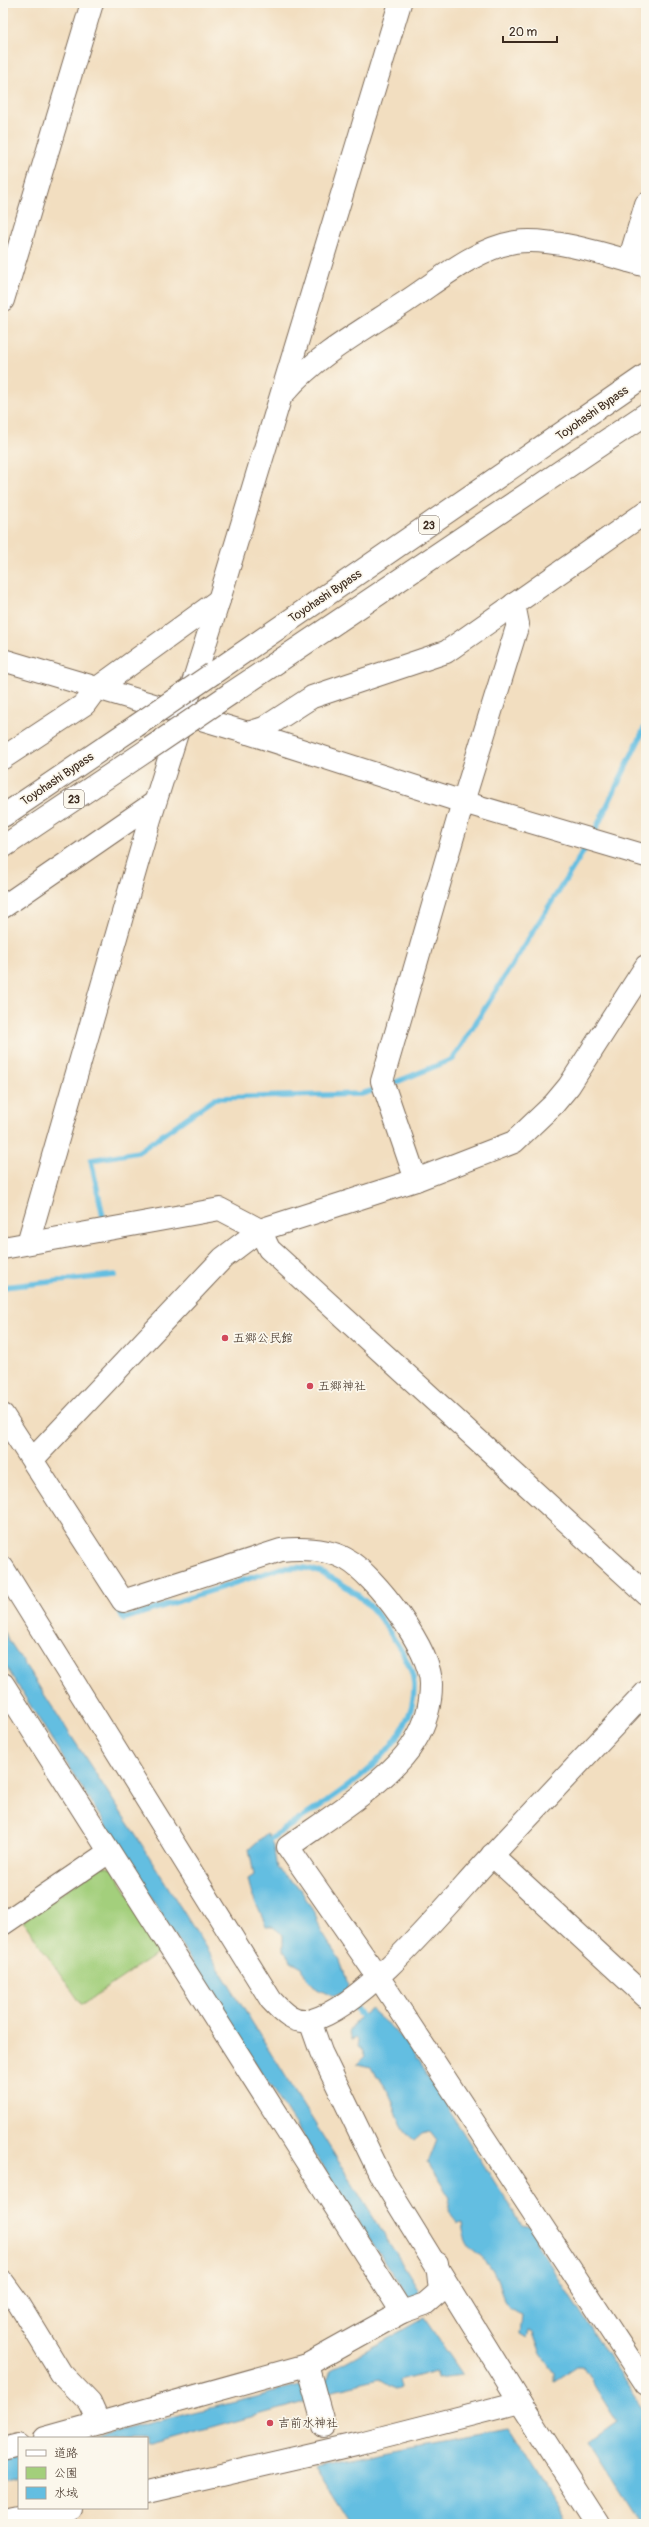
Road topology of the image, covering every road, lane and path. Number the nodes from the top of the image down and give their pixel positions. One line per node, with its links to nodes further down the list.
1 (92, 3): 5 (main road)
2 (400, 3): 7 (main road)
3 (646, 204): 4 (main road)
4 (638, 264): 7 (main road)
5 (3, 300)
6 (646, 375): 19 (main road, Toyohashi Bypass / 23, bridge)
7 (282, 394): 10 (main road)
8 (646, 414): 20 (main road, 23, bridge)
9 (646, 512): 11 (main road)
10 (219, 600): 13 (main road); 14 (main road)
11 (514, 604): 15 (main road); 17 (main road)
12 (3, 660): 13 (main road)
13 (96, 689): 14 (main road); 16 (main road)
14 (182, 714): 15 (main road); 18 (main road)
15 (248, 733): 17 (main road)
16 (3, 758)
17 (463, 802): 21 (main road); 24 (main road)
18 (154, 804): 22 (main road); 26 (main road)
19 (3, 816)
20 (3, 847)
21 (646, 856)
22 (3, 907)
23 (646, 966): 24 (main road)
24 (416, 1180): 25 (main road)
25 (260, 1230): 26 (main road); 29 (main road); 31 (main road)
26 (28, 1243): 27 (main road)
27 (3, 1248)
28 (3, 1415): 29 (main road)
29 (33, 1459): 37 (main road)
30 (3, 1568): 39 (main road)
31 (646, 1594)
32 (3, 1684): 34 (main road)
33 (646, 1692): 35 (main road)
34 (109, 1852): 36 (main road); 42 (main road)
35 (492, 1855): 37 (main road); 38 (main road)
36 (3, 1924)
37 (378, 1978): 39 (main road); 44 (main road)
38 (646, 1997)
39 (310, 2021): 40 (main road)
40 (436, 2263): 42 (main road); 45 (main road)
41 (3, 2282): 46 (main road)
42 (402, 2312): 43 (main road)
43 (307, 2365): 46 (main road); 47 (main road)
44 (646, 2384)
45 (520, 2402): 51 (main road); 56 (main road)
46 (99, 2423): 48 (main road)
47 (324, 2426)
48 (49, 2437)
49 (18, 2445): 50 (main road)
50 (3, 2449)
51 (148, 2492)
52 (18, 2504): 53 (main road)
53 (3, 2507)
54 (58, 2509): 55 (main road)
55 (3, 2522)
56 (598, 2524)

